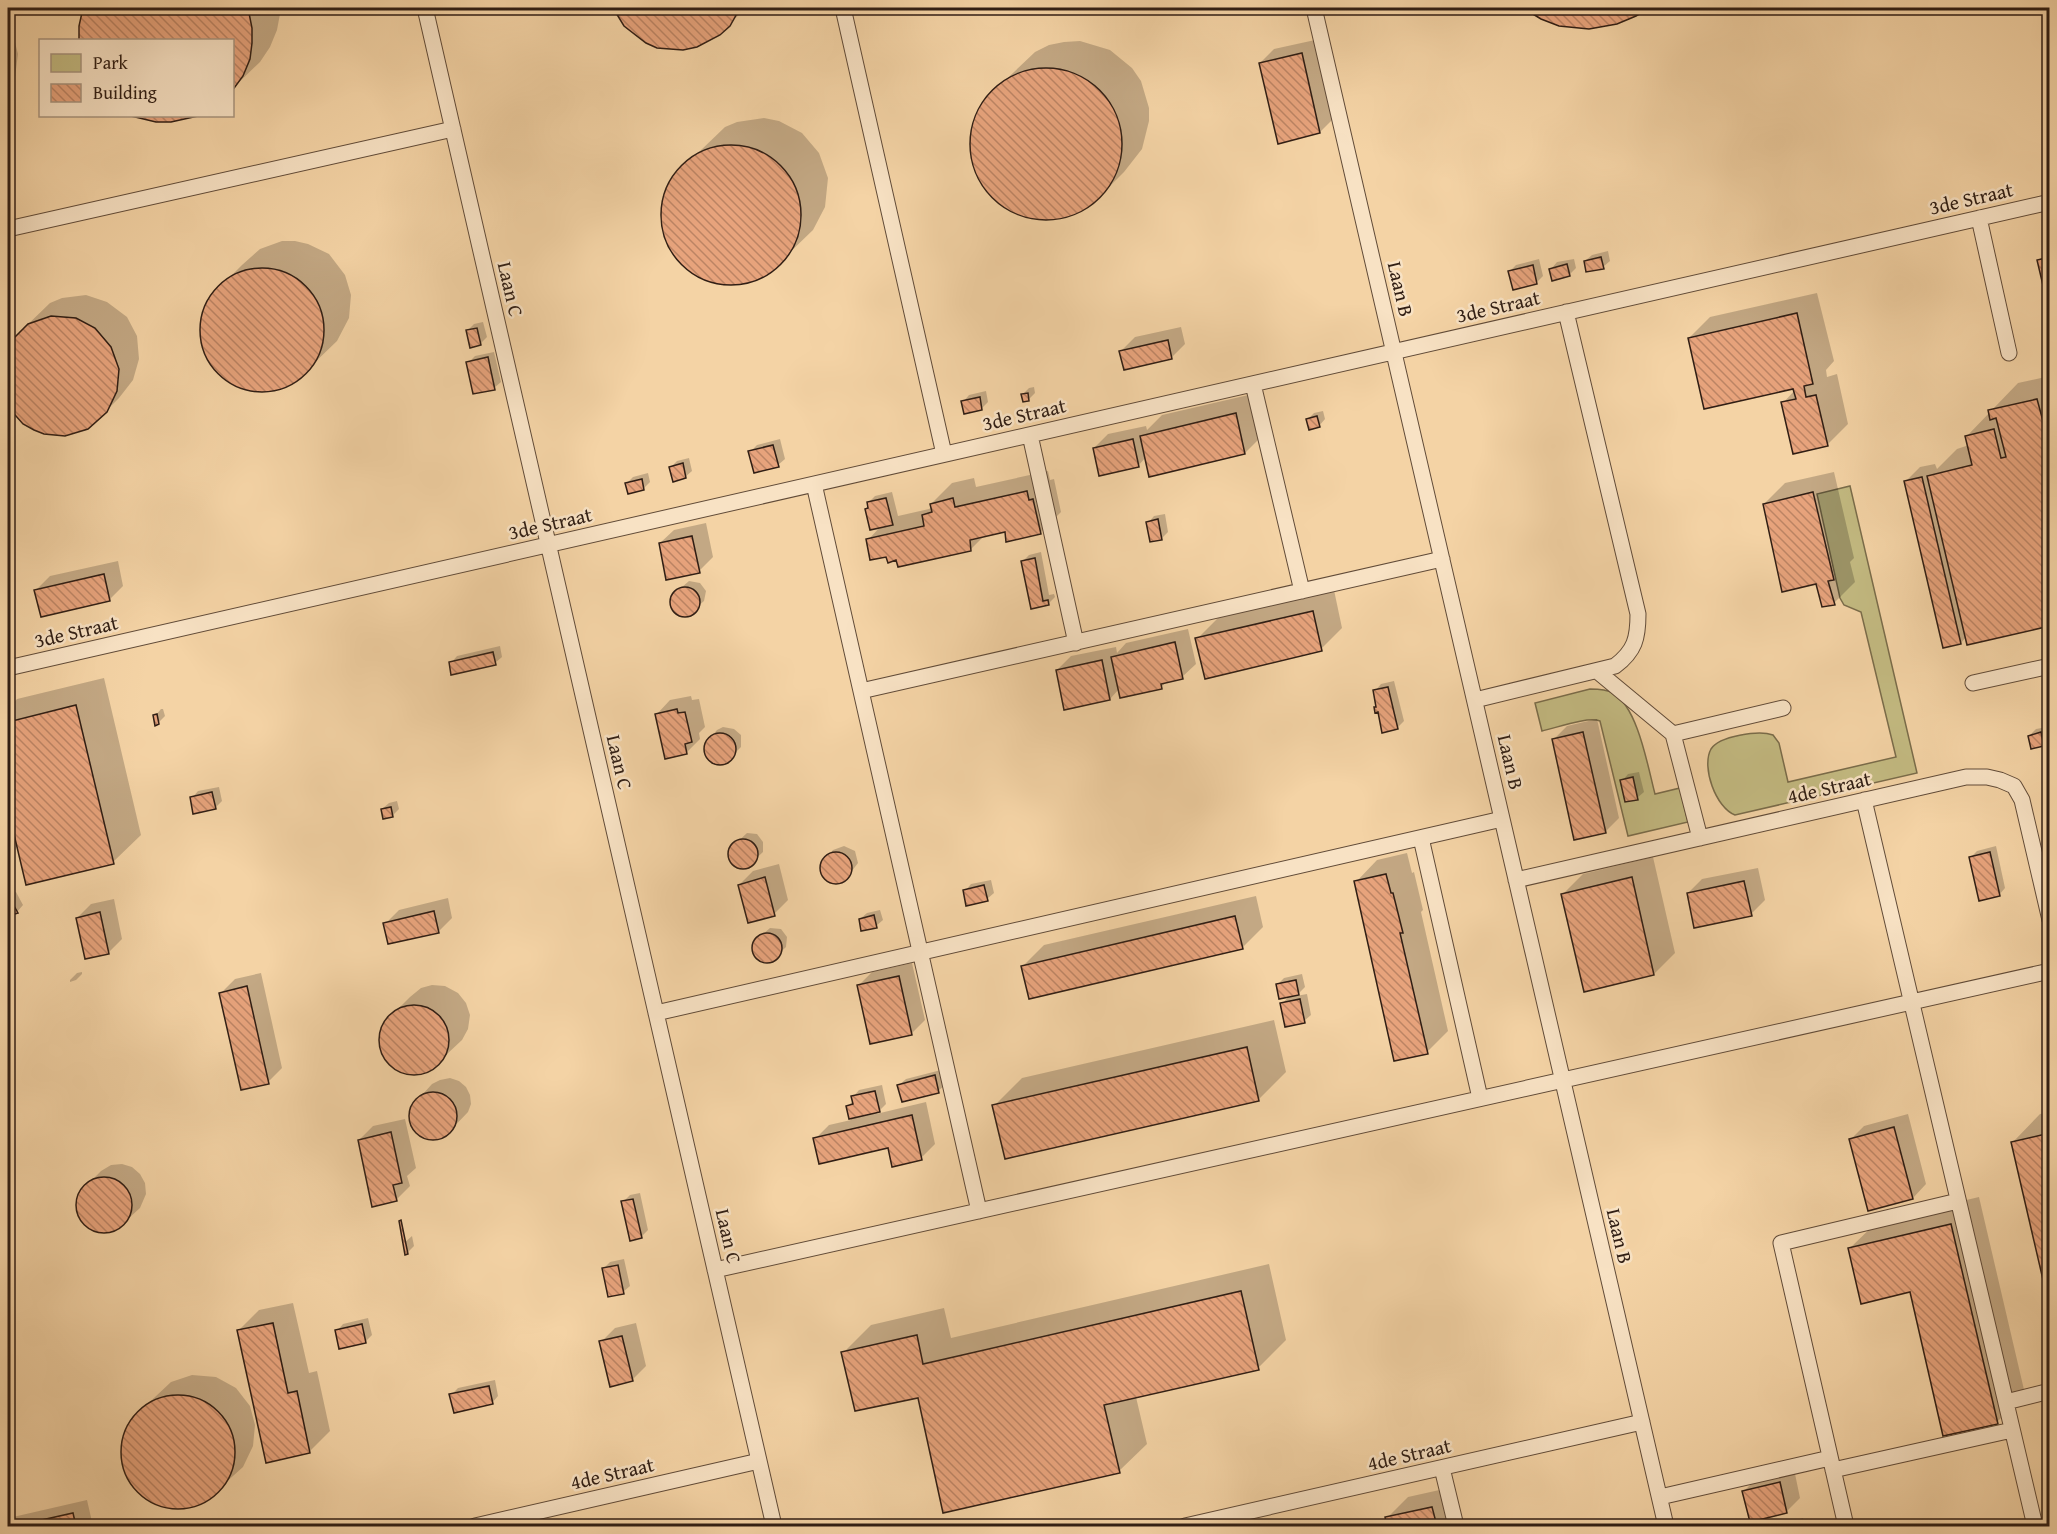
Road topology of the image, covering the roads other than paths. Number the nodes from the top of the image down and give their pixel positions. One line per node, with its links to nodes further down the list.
1 (425, 8): 4 (lane, Laan C)
2 (843, 8): 13 (lane)
3 (1314, 8): 9 (lane, Laan B)
4 (453, 129): 7 (lane); 15 (lane, Laan C)
5 (2049, 202): 6 (lane, 3de Straat)
6 (1979, 218): 8 (lane, 3de Straat); 10 (lane)
7 (8, 229)
8 (1566, 312): 9 (lane, 3de Straat); 21 (lane)
9 (1394, 351): 11 (lane, 3de Straat); 16 (lane, Laan B)
10 (2009, 353)
11 (1253, 384): 12 (lane, 3de Straat); 17 (lane)
12 (1030, 435): 13 (lane, 3de Straat); 18 (lane)
13 (944, 454): 14 (lane, 3de Straat)
14 (814, 484): 15 (lane, 3de Straat); 23 (lane)
15 (548, 544): 20 (lane, 3de Straat); 36 (lane, Laan C)
16 (1442, 559): 17 (lane); 24 (lane, Laan B)
17 (1302, 591): 18 (lane)
18 (1076, 642): 23 (lane)
19 (2049, 666): 22 (lane)
20 (8, 668)
21 (1597, 671): 24 (lane); 26 (lane)
22 (1973, 683)
23 (861, 691): 33 (lane)
24 (1475, 700): 28 (lane, Laan B)
25 (1783, 708): 26 (lane)
26 (1673, 734): 30 (lane)
27 (1864, 800): 30 (lane, 4de Straat); 32 (lane, 4de Straat); 35 (lane)
28 (1502, 819): 29 (lane); 31 (lane, Laan B)
29 (1421, 838): 33 (lane); 38 (lane)
30 (1700, 838): 31 (lane, 4de Straat)
31 (1516, 879): 37 (lane, Laan B)
32 (2049, 920)
33 (921, 952): 36 (lane); 40 (lane)
34 (2049, 971): 35 (lane)
35 (1912, 1002): 37 (lane); 39 (lane)
36 (656, 1013): 41 (lane, Laan C)
37 (1563, 1080): 38 (lane); 44 (lane, Laan B)
38 (1480, 1098): 40 (lane)
39 (1958, 1200): 43 (lane); 47 (lane)
40 (980, 1211): 41 (lane)
41 (715, 1270): 46 (lane, Laan C)
42 (2049, 1391): 43 (lane)
43 (2006, 1402): 45 (lane)
44 (1642, 1422): 48 (lane, 4de Straat); 49 (lane, Laan B)
45 (2012, 1430): 47 (lane); 56 (lane)
46 (759, 1461): 50 (lane, 4de Straat); 51 (lane, Laan C)
47 (1831, 1464): 49 (lane); 55 (lane)
48 (1443, 1468): 52 (lane, 4de Straat); 53 (lane)
49 (1660, 1497): 54 (lane, Laan B)
50 (475, 1527)
51 (774, 1527)
52 (1185, 1527)
53 (1456, 1527)
54 (1666, 1527)
55 (1846, 1527)
56 (2035, 1527)

